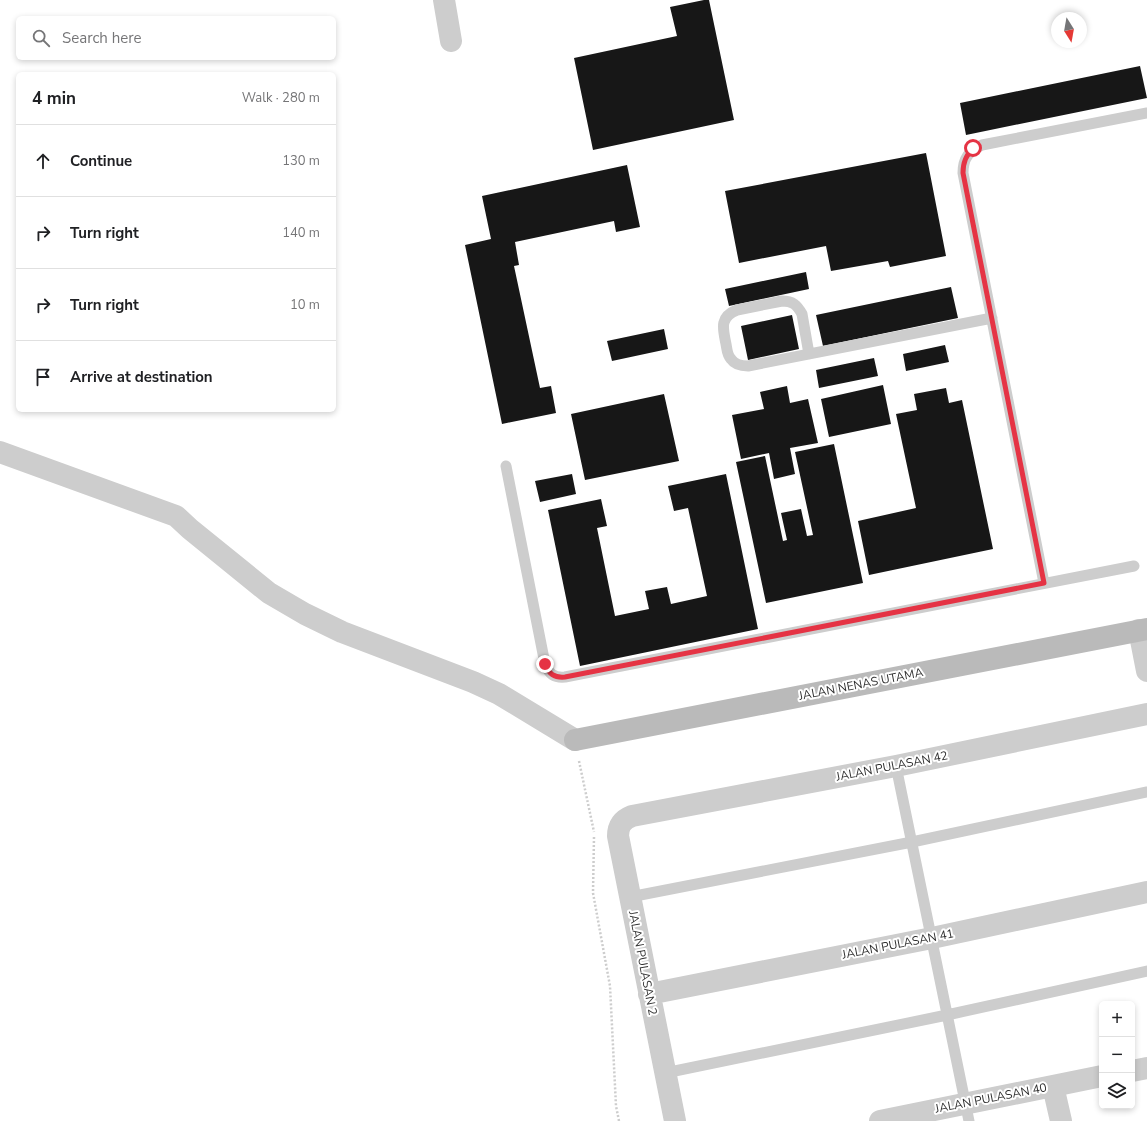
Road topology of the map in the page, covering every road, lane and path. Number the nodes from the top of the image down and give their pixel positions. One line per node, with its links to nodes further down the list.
1 (444, 0): 2 (street)
2 (451, 41)
3 (1147, 113): 4 (lane)
4 (992, 318): 5 (lane); 9 (lane)
5 (810, 354): 5 (lane)
6 (0, 452): 13 (street)
7 (506, 466): 9 (lane)
8 (1134, 566): 9 (lane)
9 (1044, 583)
10 (1143, 629): 11 (street); 13 (street, JALAN NENAS UTAMA)
11 (1147, 671)
12 (1147, 714): 14 (street, JALAN PULASAN 42)
13 (575, 740): 30 (path)
14 (896, 766): 16 (street, JALAN PULASAN 42); 17 (lane)
15 (1147, 792): 17 (lane)
16 (637, 815): 19 (street, JALAN PULASAN 2)
17 (912, 842): 19 (lane); 20 (lane)
18 (1147, 892): 20 (street, JALAN PULASAN 41)
19 (630, 897): 22 (street, JALAN PULASAN 2)
20 (932, 938): 22 (street, JALAN PULASAN 41); 23 (lane)
21 (1147, 971): 23 (lane)
22 (649, 994): 26 (street, JALAN PULASAN 2)
23 (947, 1015): 26 (lane); 29 (lane)
24 (1147, 1068): 25 (street)
25 (1135, 1070)
26 (665, 1072): 31 (street, JALAN PULASAN 2)
27 (1099, 1077): 28 (street, JALAN PULASAN 40)
28 (1053, 1086): 29 (street, JALAN PULASAN 40); 33 (street)
29 (967, 1112): 32 (street, JALAN PULASAN 40)
30 (619, 1121)
31 (674, 1121)
32 (880, 1121)
33 (1061, 1121)

